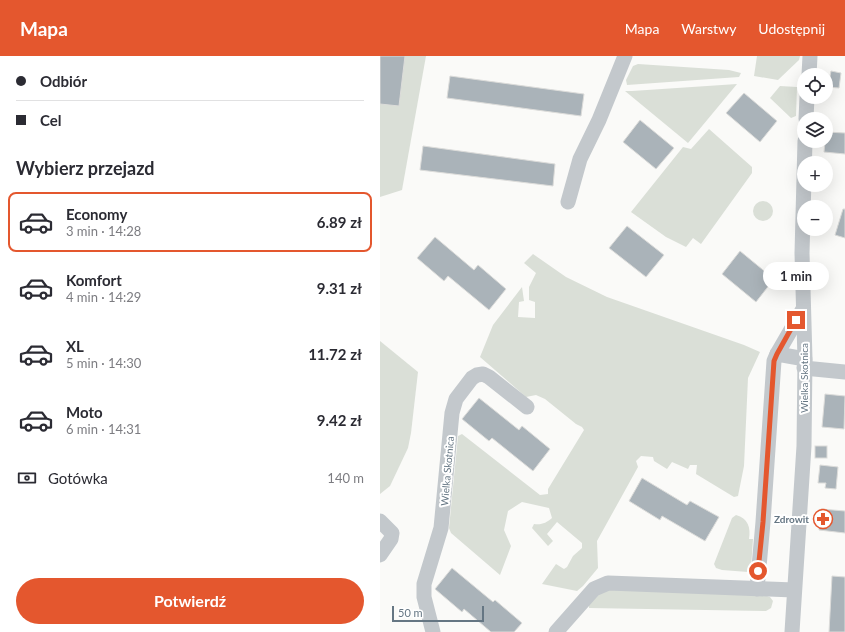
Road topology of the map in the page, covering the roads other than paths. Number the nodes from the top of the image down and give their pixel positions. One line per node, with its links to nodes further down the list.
1 (625, 56): 5 (street)
2 (810, 56): 3 (street)
3 (809, 68)
4 (805, 148): 6 (street, Wielka Skotnica)
5 (568, 202)
6 (803, 308): 7 (street); 8 (street, Wielka Skotnica)
7 (777, 354): 8 (street); 13 (street)
8 (804, 364): 9 (street); 14 (street, Wielka Skotnica)
9 (845, 372)
10 (526, 407): 15 (street, Wielka Skotnica)
11 (380, 520): 12 (street)
12 (380, 555)
13 (757, 589): 14 (street); 16 (street)
14 (794, 590): 17 (street, Wielka Skotnica)
15 (433, 632)
16 (556, 632)
17 (792, 632)

